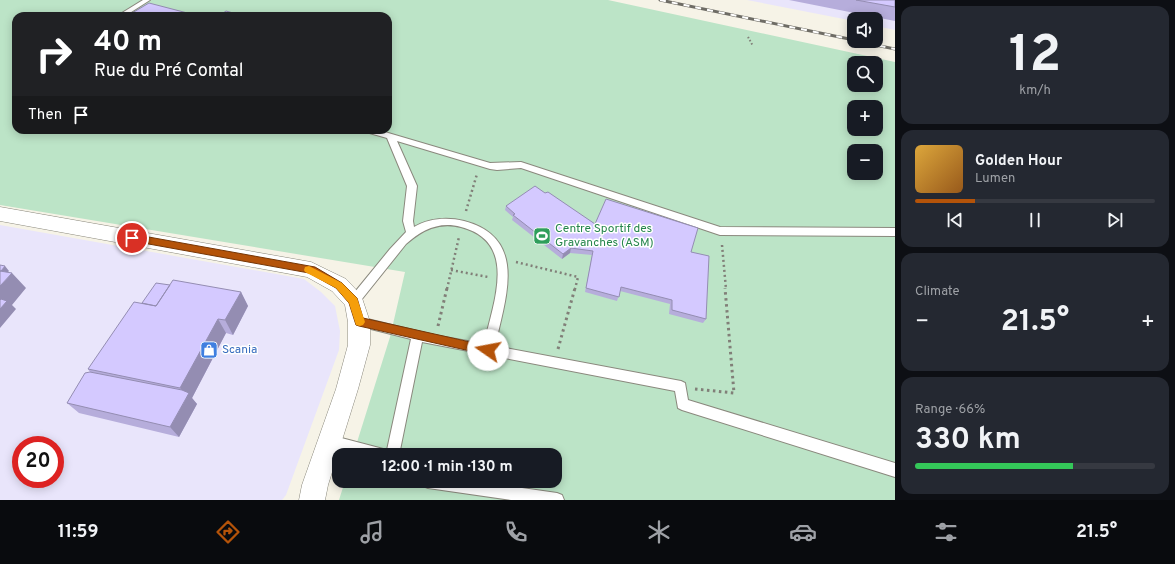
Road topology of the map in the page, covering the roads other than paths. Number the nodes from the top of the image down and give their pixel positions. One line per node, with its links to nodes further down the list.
1 (147, 0): 2 (lane)
2 (127, 12)
3 (382, 134): 4 (lane)
4 (391, 137): 6 (lane); 7 (lane)
5 (0, 214): 8 (street)
6 (411, 232): 8 (lane); 11 (lane)
7 (895, 232)
8 (354, 301): 9 (street)
9 (359, 322): 10 (lane); 12 (street)
10 (418, 335): 11 (lane); 14 (lane)
11 (488, 350): 15 (lane)
12 (330, 441): 13 (lane); 17 (street)
13 (356, 448)
14 (394, 448)
15 (895, 470)
16 (476, 488): 18 (lane)
17 (311, 495)
18 (557, 500)

